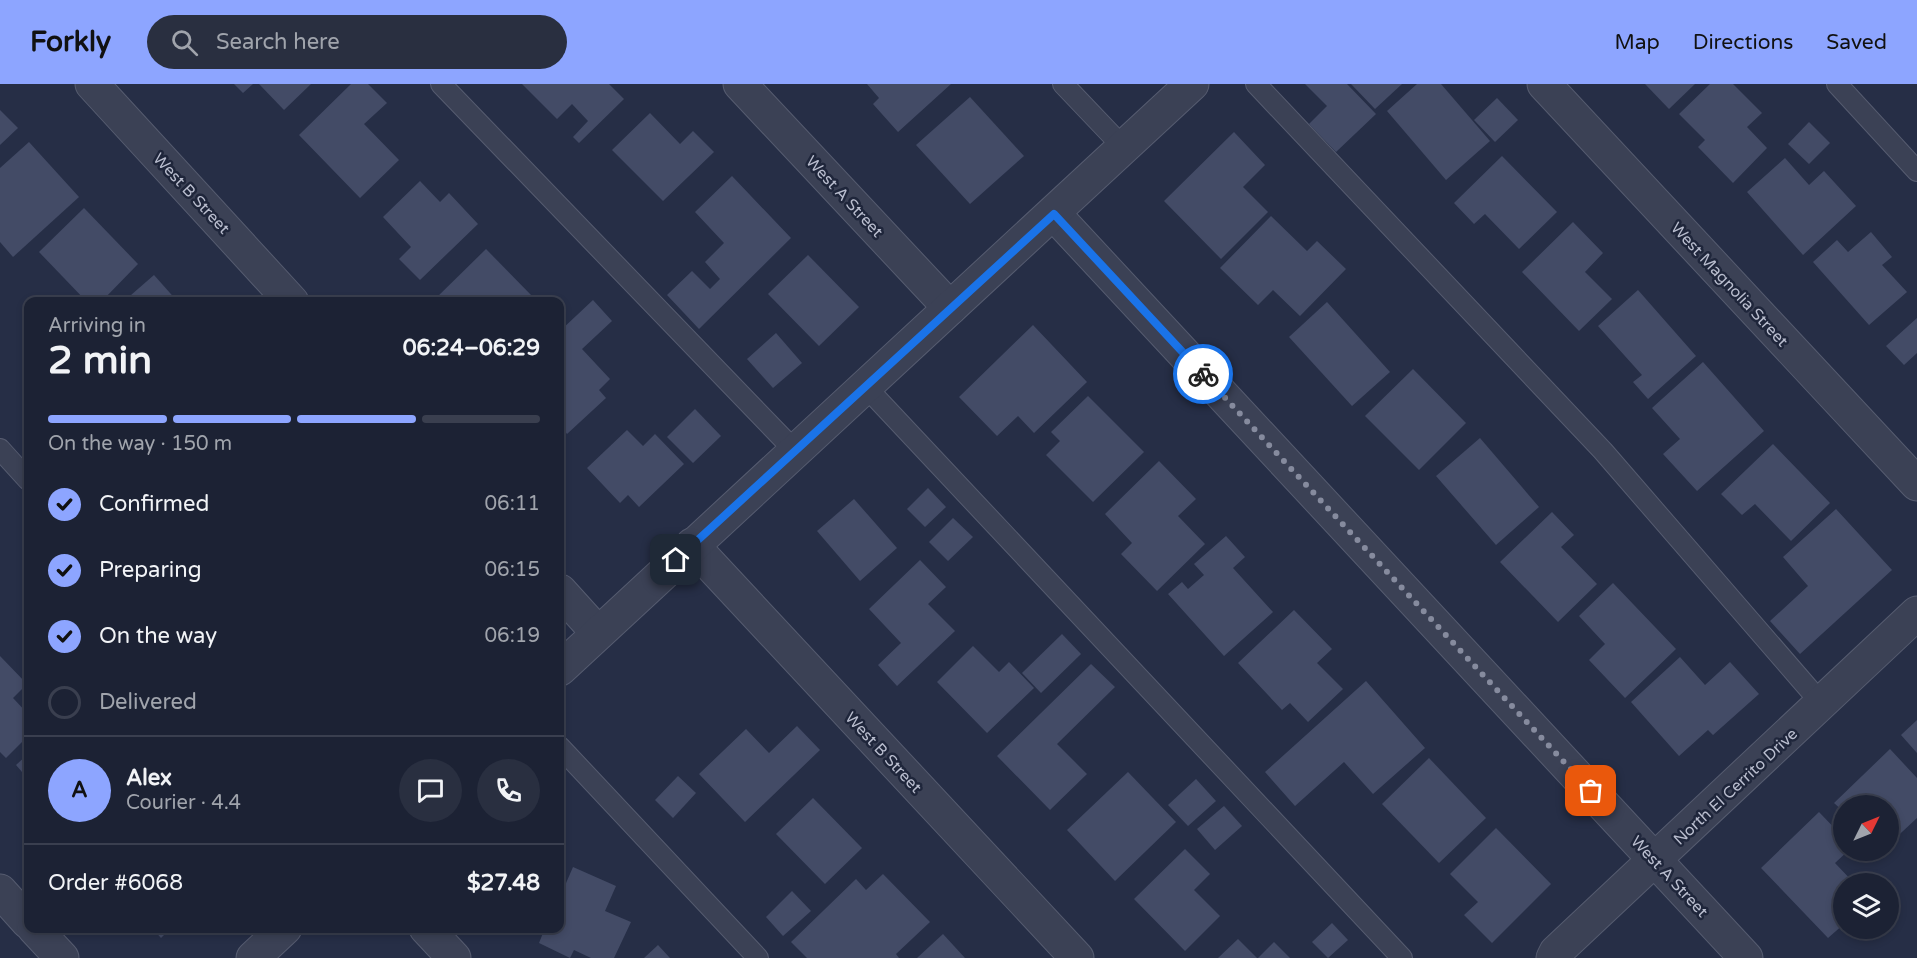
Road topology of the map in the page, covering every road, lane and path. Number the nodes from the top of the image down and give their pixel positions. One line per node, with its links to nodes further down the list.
1 (92, 84): 12 (street, West B Street)
2 (441, 84): 16 (lane)
3 (740, 84): 13 (street, West A Street)
4 (1064, 84): 9 (lane)
5 (1192, 84): 9 (street)
6 (1256, 84): 24 (lane)
7 (1544, 84): 18 (street, West Magnolia Street)
8 (1837, 84): 10 (lane)
9 (1124, 148): 11 (street)
10 (1917, 171)
11 (1054, 214): 13 (street); 26 (street, West A Street)
12 (287, 297)
13 (950, 308): 14 (street)
14 (865, 386): 16 (street); 37 (lane)
15 (0, 449): 17 (lane)
16 (795, 451): 19 (street)
17 (24, 476)
18 (1917, 484)
19 (692, 545): 22 (street); 36 (street, West B Street)
20 (564, 595): 22 (street)
21 (1917, 612): 24 (street, North El Cerrito Drive)
22 (598, 633): 23 (street)
23 (564, 665)
24 (1822, 704): 26 (street, North El Cerrito Drive)
25 (564, 751): 35 (lane)
26 (1656, 860): 38 (street, North El Cerrito Drive); 39 (street, West A Street)
27 (0, 891): 28 (street)
28 (24, 918)
29 (39, 933): 32 (street)
30 (280, 933): 33 (street)
31 (431, 933): 34 (street)
32 (62, 958)
33 (253, 958)
34 (454, 958)
35 (758, 958)
36 (1077, 958)
37 (1402, 958)
38 (1553, 958)
39 (1746, 958)

